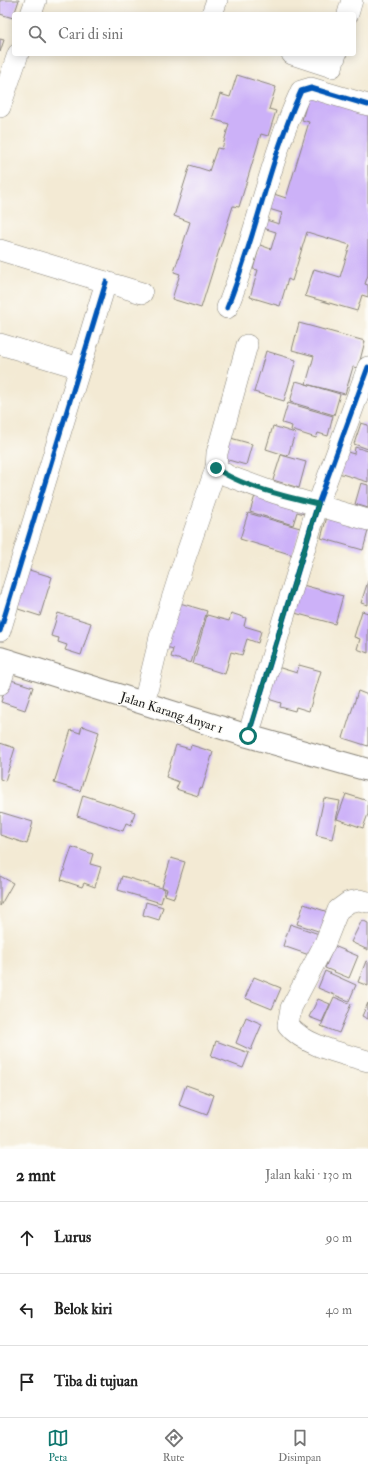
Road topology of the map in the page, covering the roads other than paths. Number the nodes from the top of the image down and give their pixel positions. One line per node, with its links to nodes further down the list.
1 (36, 0): 4 (street)
2 (217, 0): 5 (street)
3 (352, 0): 6 (street)
4 (32, 12)
5 (213, 12)
6 (349, 12)
7 (17, 56): 11 (street)
8 (298, 56): 9 (street)
9 (335, 56)
10 (368, 105): 15 (street)
11 (0, 107)
12 (0, 250): 13 (street)
13 (106, 282): 14 (street); 19 (street)
14 (142, 293)
15 (227, 308)
16 (0, 344): 19 (street)
17 (247, 345): 20 (street)
18 (368, 367): 21 (street)
19 (80, 368): 23 (street)
20 (216, 468): 21 (street); 26 (street)
21 (318, 504): 22 (street); 27 (street)
22 (368, 520)
23 (0, 631)
24 (4, 659): 25 (street); 26 (main road, Jalan Karang Anyar 1)
25 (0, 684)
26 (144, 703): 27 (main road, Jalan Karang Anyar 1)
27 (248, 736): 28 (main road, Jalan Karang Anyar 1)
28 (368, 770)
29 (368, 902): 30 (street)
30 (368, 1061)

